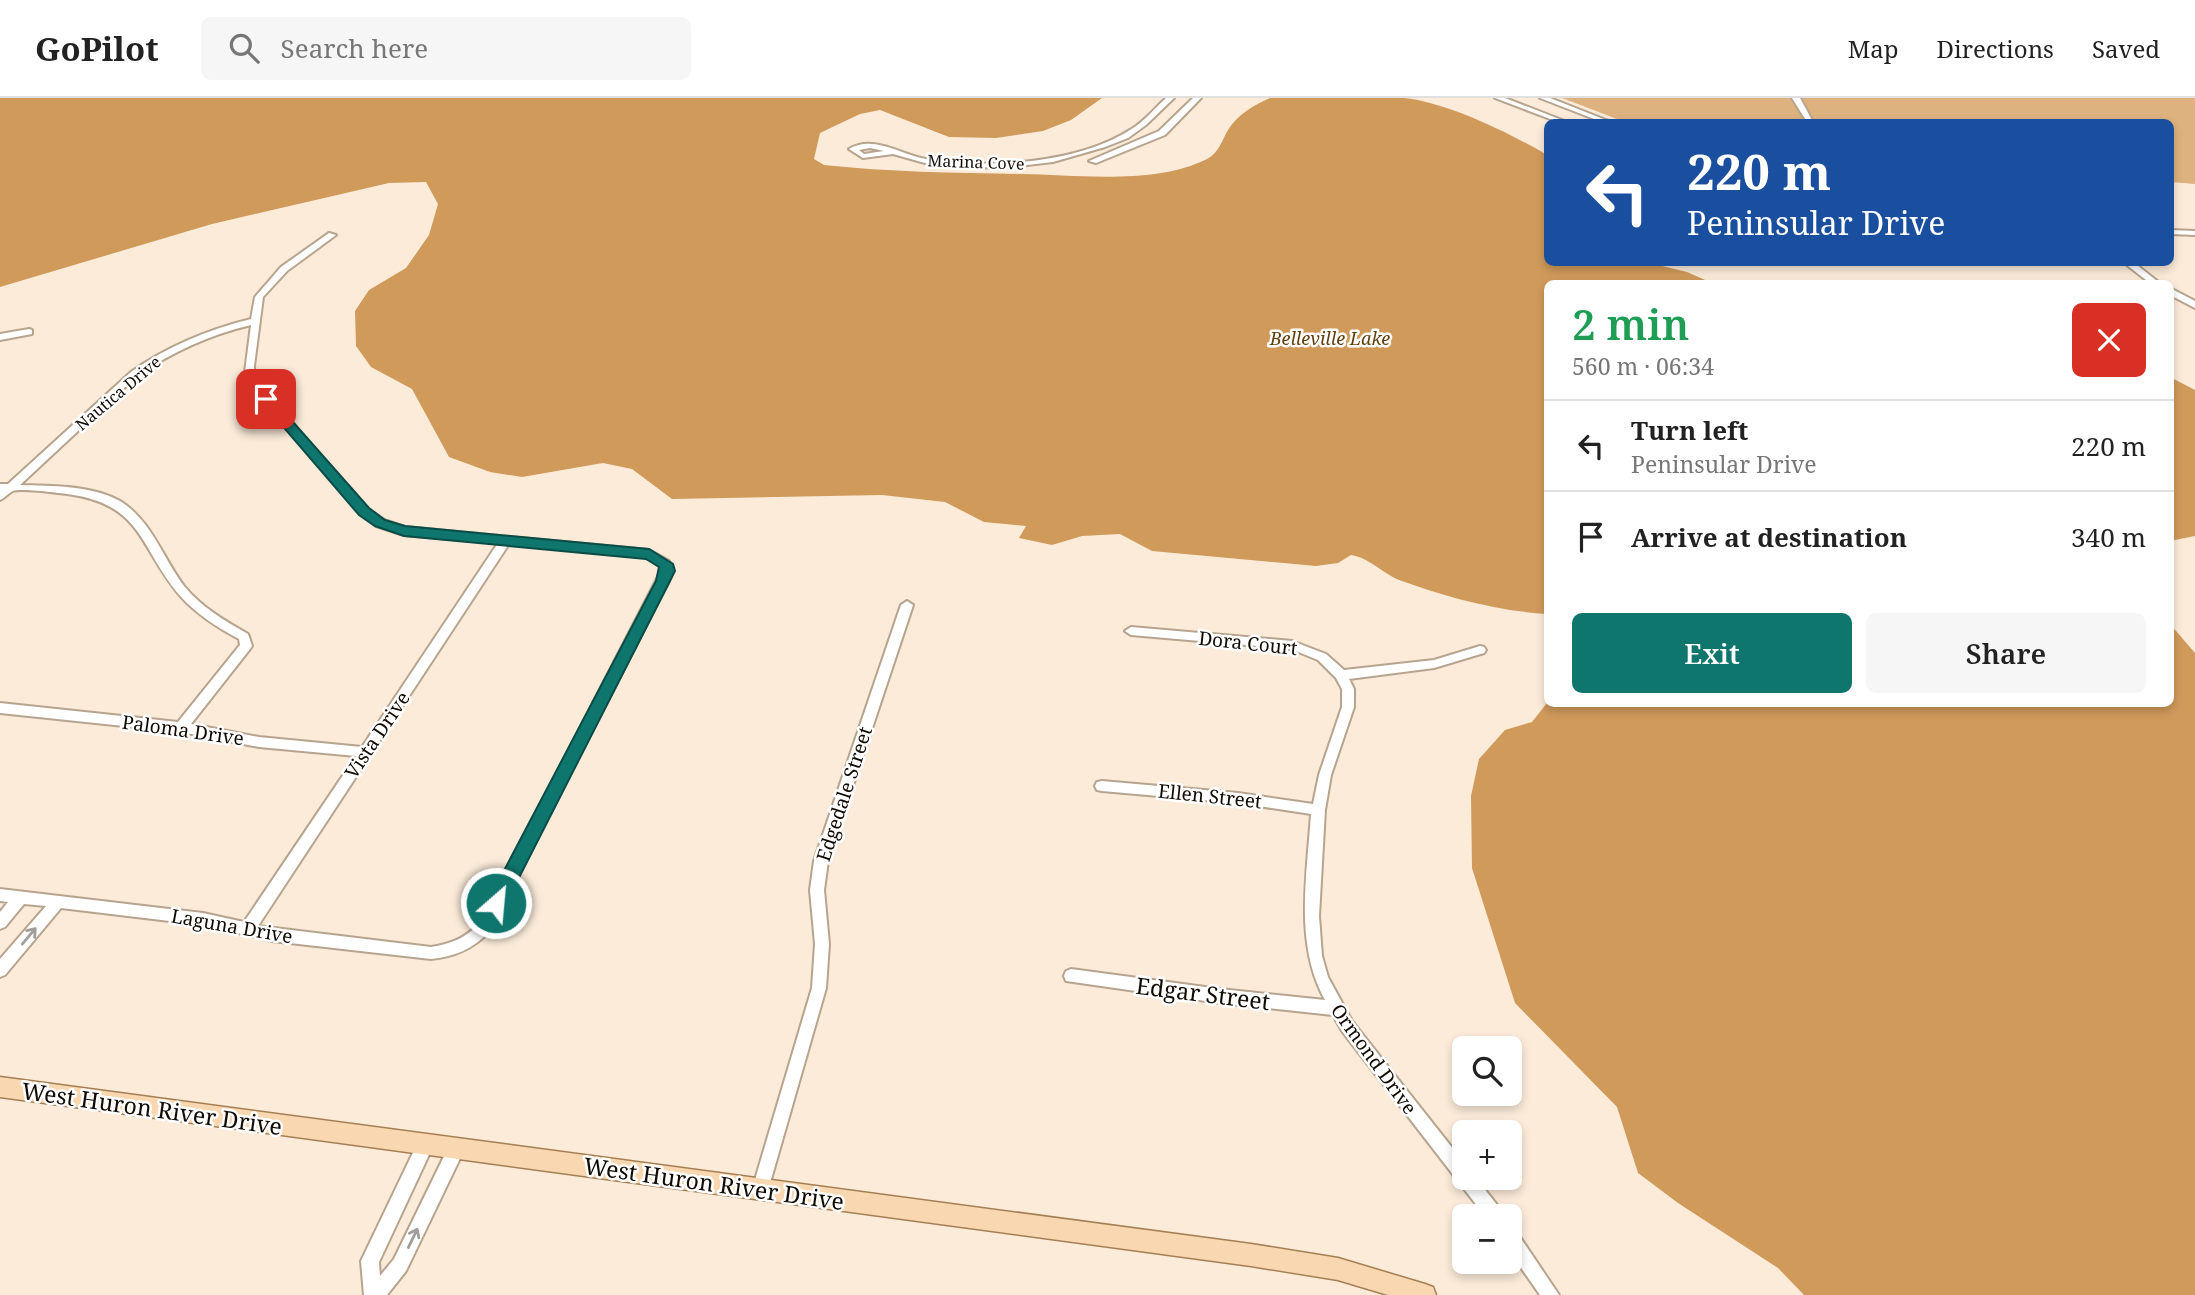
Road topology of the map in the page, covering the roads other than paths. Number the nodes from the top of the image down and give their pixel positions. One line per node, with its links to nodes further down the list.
1 (1170, 98): 9 (street, Marina Cove)
2 (1197, 98): 10 (street)
3 (1499, 98): 6 (street)
4 (1544, 98): 7 (street)
5 (1796, 98): 8 (street)
6 (1555, 119)
7 (1599, 119)
8 (1808, 119)
9 (890, 152)
10 (1093, 161)
11 (2174, 232): 12 (street)
12 (2195, 233)
13 (332, 235): 18 (street)
14 (2132, 266): 15 (street)
15 (2152, 280)
16 (2174, 293): 17 (street)
17 (2195, 305)
18 (254, 321): 21 (street, Nautica Drive); 23 (street)
19 (29, 332): 20 (street)
20 (0, 337)
21 (5, 488): 22 (street, Nautica Drive); 29 (street)
22 (0, 497)
23 (506, 540): 30 (street, Vista Drive); 37 (street, Laguna Drive)
24 (907, 605): 44 (street, Edgedale Street)
25 (1131, 631): 27 (street, Dora Court)
26 (1480, 650): 27 (street)
27 (1341, 675): 32 (street, Ormond Drive)
28 (0, 708): 29 (street, Paloma Drive)
29 (181, 727): 30 (street, Paloma Drive)
30 (365, 752): 37 (street, Vista Drive)
31 (1102, 786): 32 (street, Ellen Street)
32 (1318, 810): 40 (street, Ormond Drive)
33 (0, 895): 34 (street, Laguna Drive)
34 (21, 897): 35 (street, Laguna Drive); 36 (street)
35 (58, 902): 37 (street, Laguna Drive); 38 (street, one-way to 35)
36 (0, 923)
37 (248, 929)
38 (0, 970)
39 (1071, 976): 40 (street, Edgar Street)
40 (1335, 1008): 45 (street, Ormond Drive)
41 (0, 1087): 42 (main road, West Huron River Drive)
42 (426, 1144): 43 (main road, West Huron River Drive); 47 (street)
43 (457, 1148): 44 (main road, West Huron River Drive); 47 (street, one-way to 43)
44 (760, 1190): 48 (main road, West Huron River Drive)
45 (1485, 1204)
46 (1522, 1254): 49 (street)
47 (375, 1295)
48 (1425, 1295)
49 (1550, 1295)

